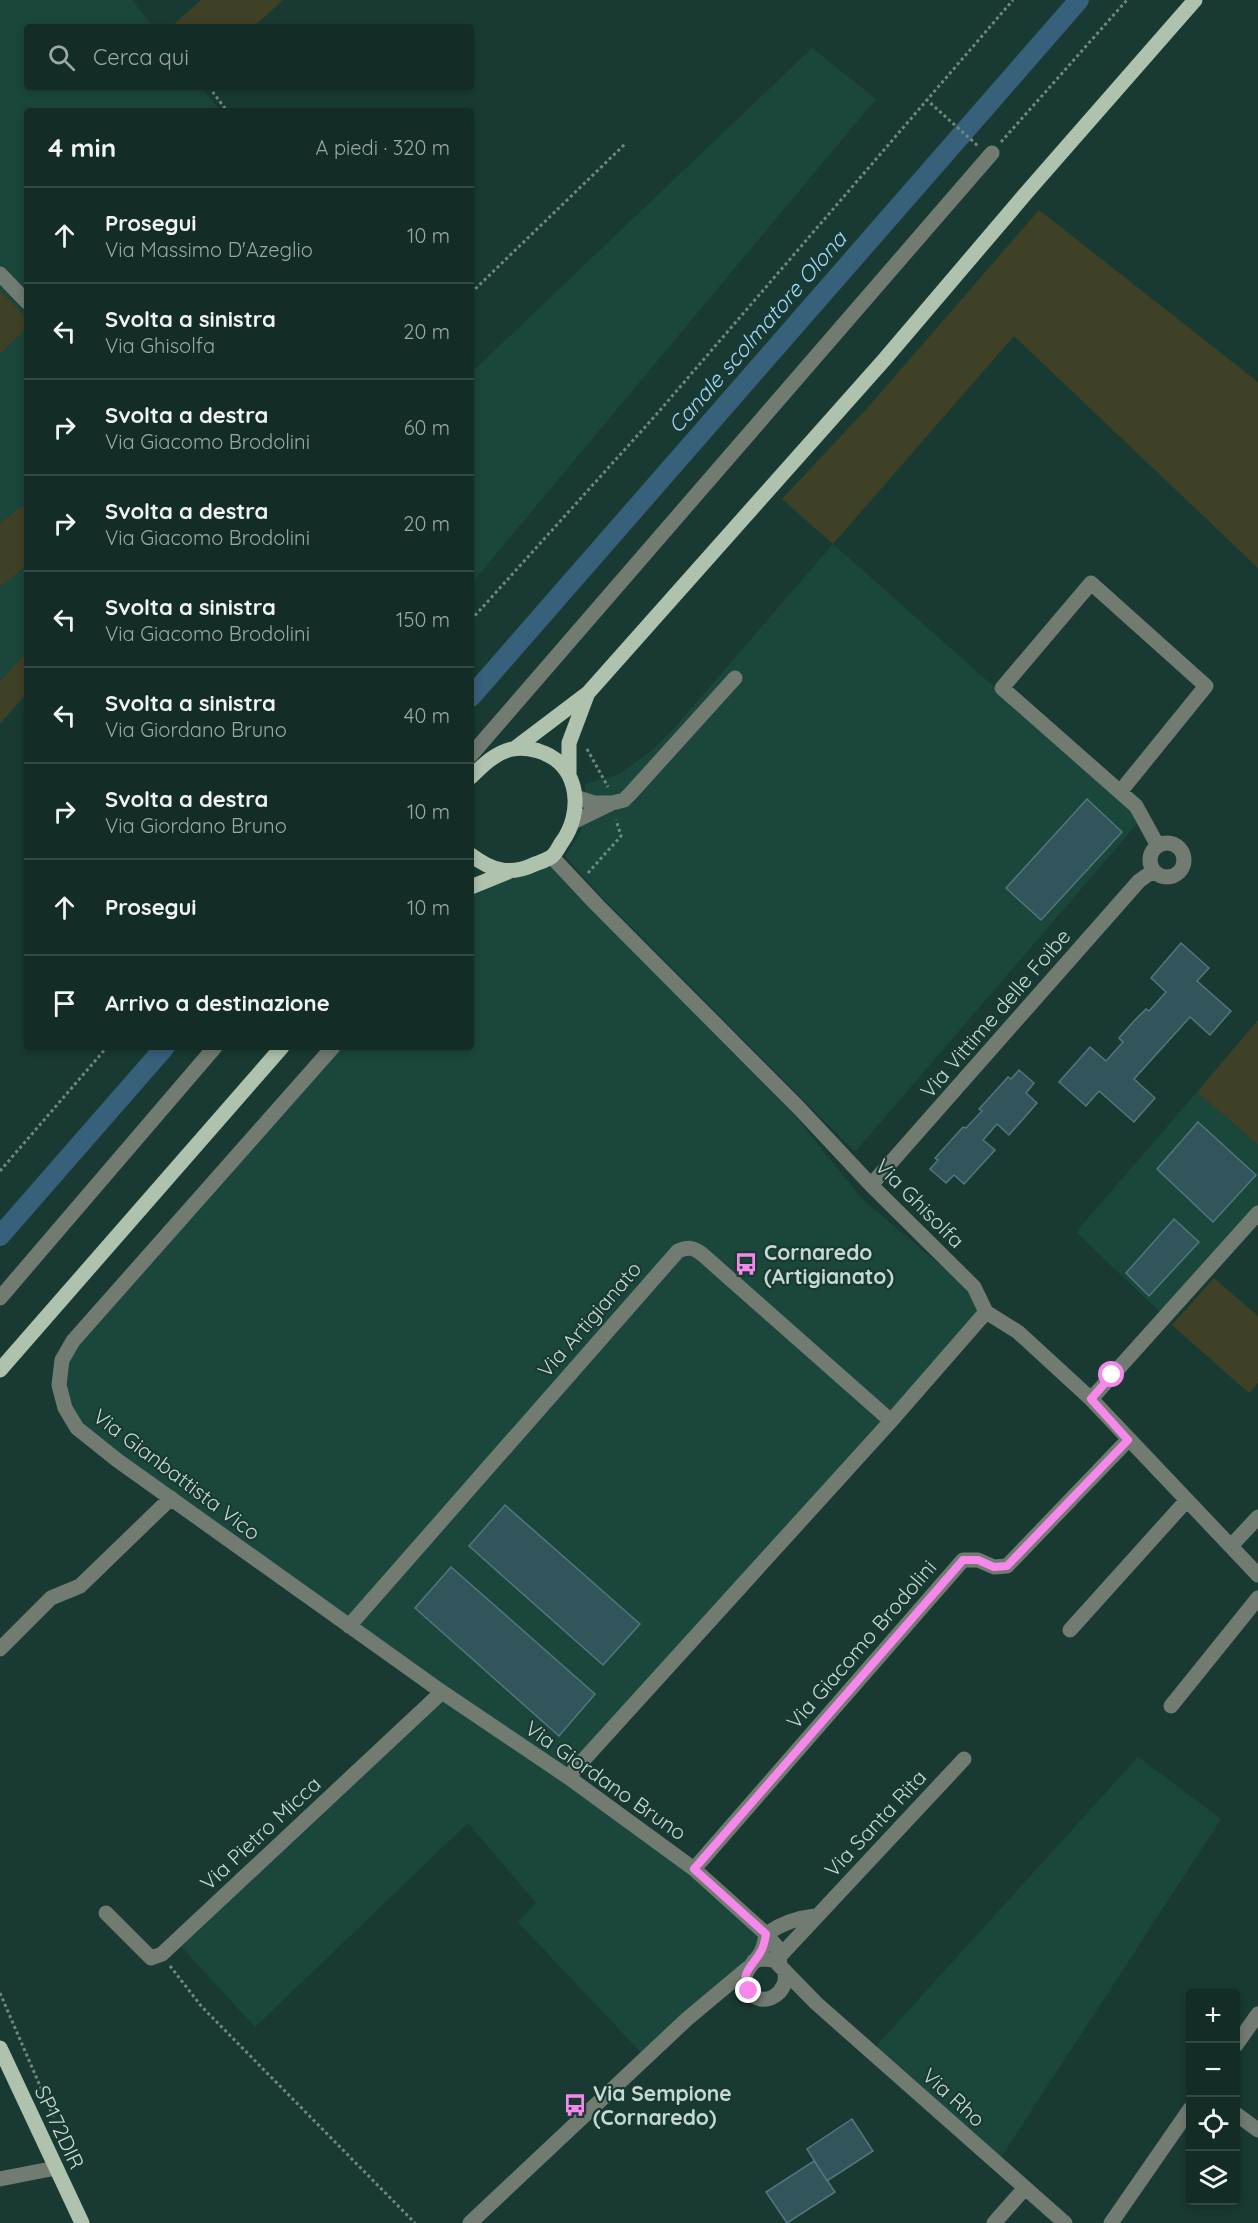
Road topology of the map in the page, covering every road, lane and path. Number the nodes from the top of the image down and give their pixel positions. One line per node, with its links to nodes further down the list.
1 (1013, 0): 5 (path)
2 (1128, 0): 8 (path)
3 (1195, 0): 14 (main road)
4 (211, 90): 6 (path)
5 (926, 99): 8 (path); 12 (path)
6 (225, 108)
7 (625, 144): 10 (path)
8 (987, 151): 16 (street)
9 (0, 274): 11 (street)
10 (474, 290)
11 (24, 299)
12 (474, 617)
13 (735, 678): 21 (street)
14 (588, 693): 15 (main road); 18 (main road)
15 (514, 749): 17 (main road); 18 (main road)
16 (474, 751)
17 (474, 774)
18 (569, 774): 20 (main road)
19 (1120, 792): 19 (street); 23 (street)
20 (575, 797): 21 (street); 22 (main road)
21 (612, 803): 22 (street)
22 (573, 822): 25 (main road)
23 (1158, 846): 26 (street); 26 (street)
24 (474, 857): 27 (main road)
25 (552, 857): 27 (main road); 34 (street, Via Ghisolfa)
26 (1153, 871): 34 (street, Via Vittime delle Foibe)
27 (508, 872): 28 (main road)
28 (474, 886)
29 (104, 1050): 33 (path)
30 (212, 1050): 36 (street)
31 (279, 1050): 38 (main road)
32 (330, 1050): 42 (street, Via Gianbattista Vico)
33 (0, 1171)
34 (871, 1185): 37 (street, Via Ghisolfa)
35 (1258, 1213): 39 (street)
36 (0, 1298)
37 (986, 1312): 39 (street); 40 (street)
38 (0, 1370)
39 (1091, 1399): 41 (street)
40 (891, 1421): 48 (street, Via Artigianato); 54 (street)
41 (1128, 1440): 43 (street); 55 (street, Via Giacomo Brodolini)
42 (171, 1498): 48 (street, Via Gianbattista Vico); 50 (street)
43 (1187, 1500): 45 (street); 49 (street)
44 (1258, 1517): 45 (street)
45 (1231, 1546): 46 (street)
46 (1258, 1575)
47 (1258, 1598): 52 (street)
48 (349, 1626): 51 (street, Via Gianbattista Vico)
49 (1070, 1630)
50 (0, 1649)
51 (442, 1692): 54 (street, Via Giordano Bruno); 59 (street, Via Pietro Micca)
52 (1171, 1706)
53 (964, 1759): 57 (street, Via Santa Rita)
54 (568, 1777): 55 (street, Via Giordano Bruno)
55 (694, 1869): 58 (street, Via Giordano Bruno)
56 (106, 1913): 59 (street)
57 (815, 1916): 58 (street); 60 (street, Via Santa Rita)
58 (766, 1934): 60 (street, Via Giordano Bruno); 61 (street)
59 (162, 1954): 78 (path)
60 (781, 1963): 61 (street); 64 (street); 65 (street, Via Rho)
61 (751, 1965): 62 (street); 66 (street)
62 (749, 1991): 64 (street); 66 (street)
63 (0, 1993): 72 (path)
64 (779, 1994): 65 (street, Via Rho)
65 (816, 2003): 76 (street, Via Rho)
66 (702, 2006): 79 (street)
67 (1258, 2014): 68 (street)
68 (1237, 2043)
69 (0, 2048): 74 (main road, SP172DIR)
70 (1186, 2116): 82 (street)
71 (1240, 2117): 73 (street)
72 (59, 2130)
73 (1258, 2130)
74 (56, 2168): 75 (street); 77 (main road, SP172DIR)
75 (0, 2179)
76 (1025, 2188): 80 (street); 81 (street, Via Rho)
77 (82, 2223)
78 (415, 2223)
79 (470, 2223)
80 (994, 2223)
81 (1065, 2223)
82 (1111, 2223)

